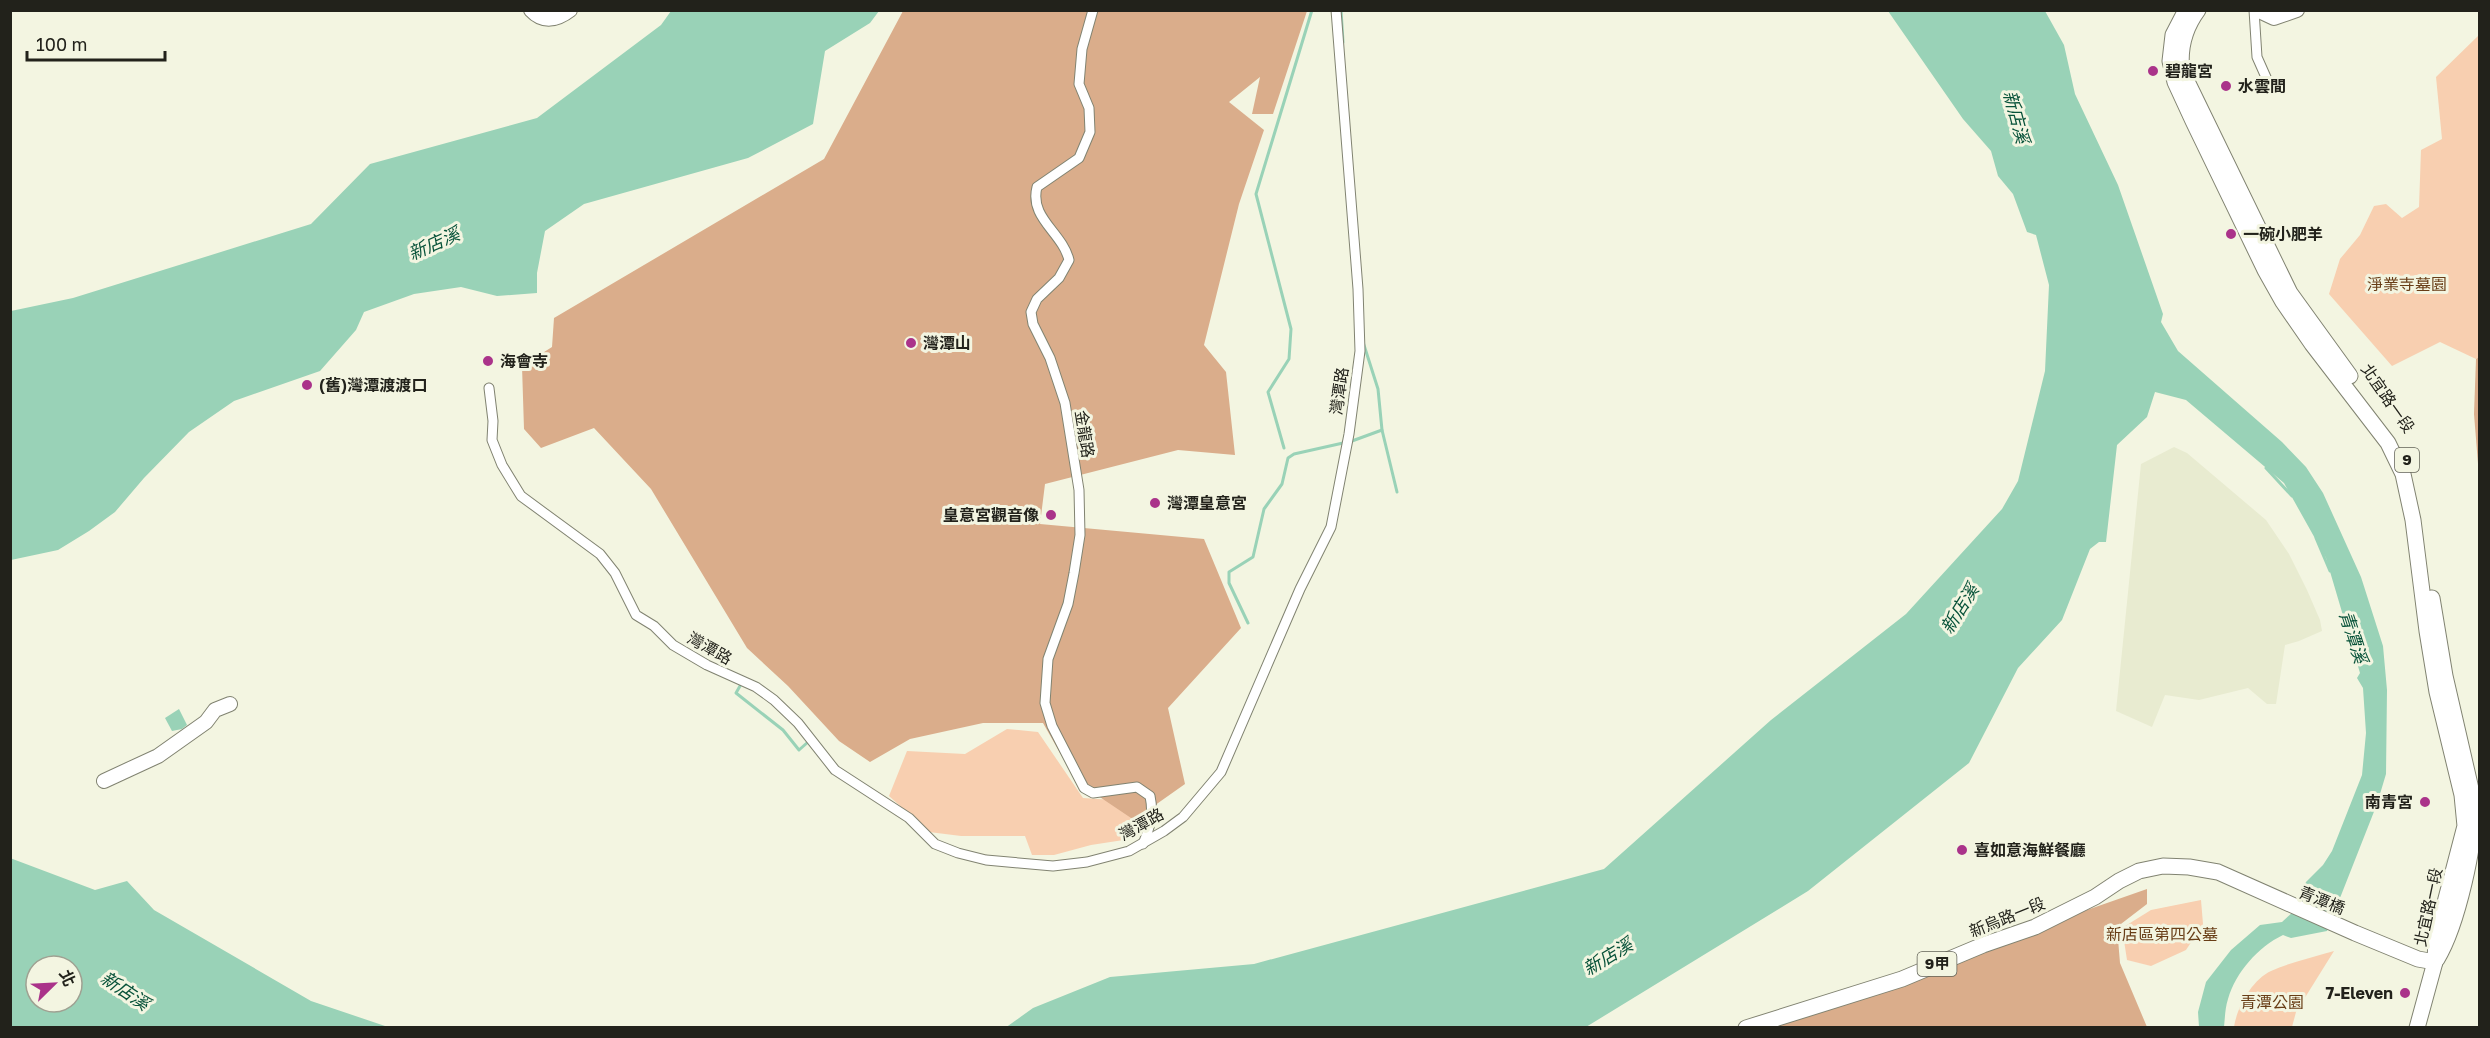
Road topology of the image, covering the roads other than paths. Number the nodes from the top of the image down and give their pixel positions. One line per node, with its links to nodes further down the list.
1 (531, 10): 7 (street)
2 (1093, 10): 12 (street, 金龍路)
3 (1336, 10): 12 (street, 灣潭路)
4 (2256, 10): 5 (street); 8 (street)
5 (2297, 10)
6 (2186, 13): 14 (main road, 北宜路一段 / 9)
7 (564, 14)
8 (2269, 84)
9 (489, 388): 12 (street, 灣潭路)
10 (230, 704): 11 (street)
11 (104, 781)
12 (1143, 844)
13 (2275, 900): 14 (main road, 青潭橋 / 9甲); 15 (main road, 新烏路一段 / 9甲)
14 (2435, 962): 16 (main road, 9)
15 (1746, 1028)
16 (2417, 1028)

